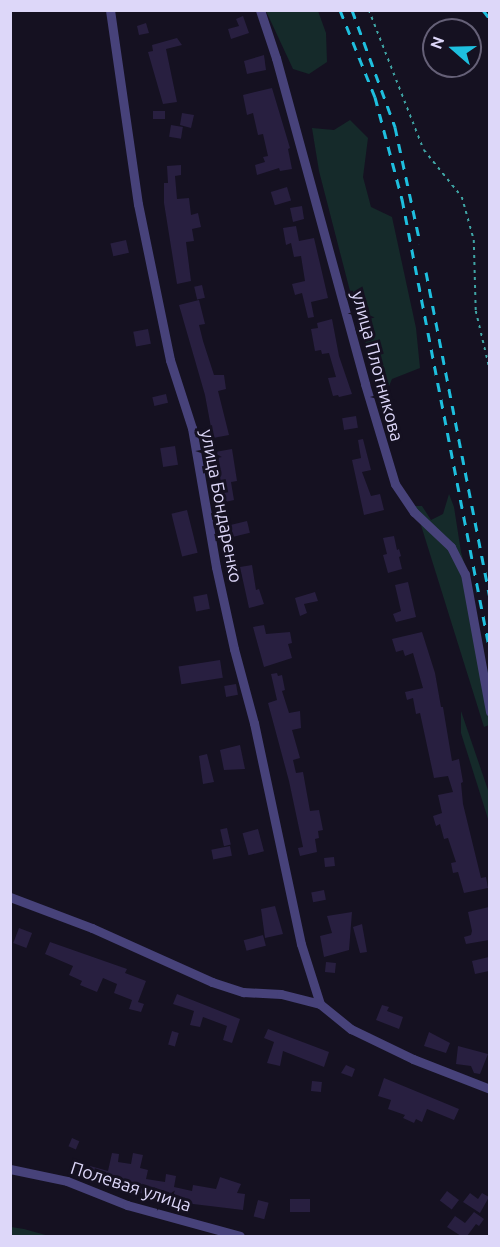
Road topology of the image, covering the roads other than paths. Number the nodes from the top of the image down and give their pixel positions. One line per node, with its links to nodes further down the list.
1 (110, 10): 5 (street, улица Бондаренко)
2 (260, 10): 3 (street, улица Плотникова)
3 (489, 712)
4 (10, 897): 5 (street)
5 (320, 1004): 6 (street)
6 (489, 1089)
7 (10, 1169): 8 (street, Полевая улица)
8 (240, 1236)

